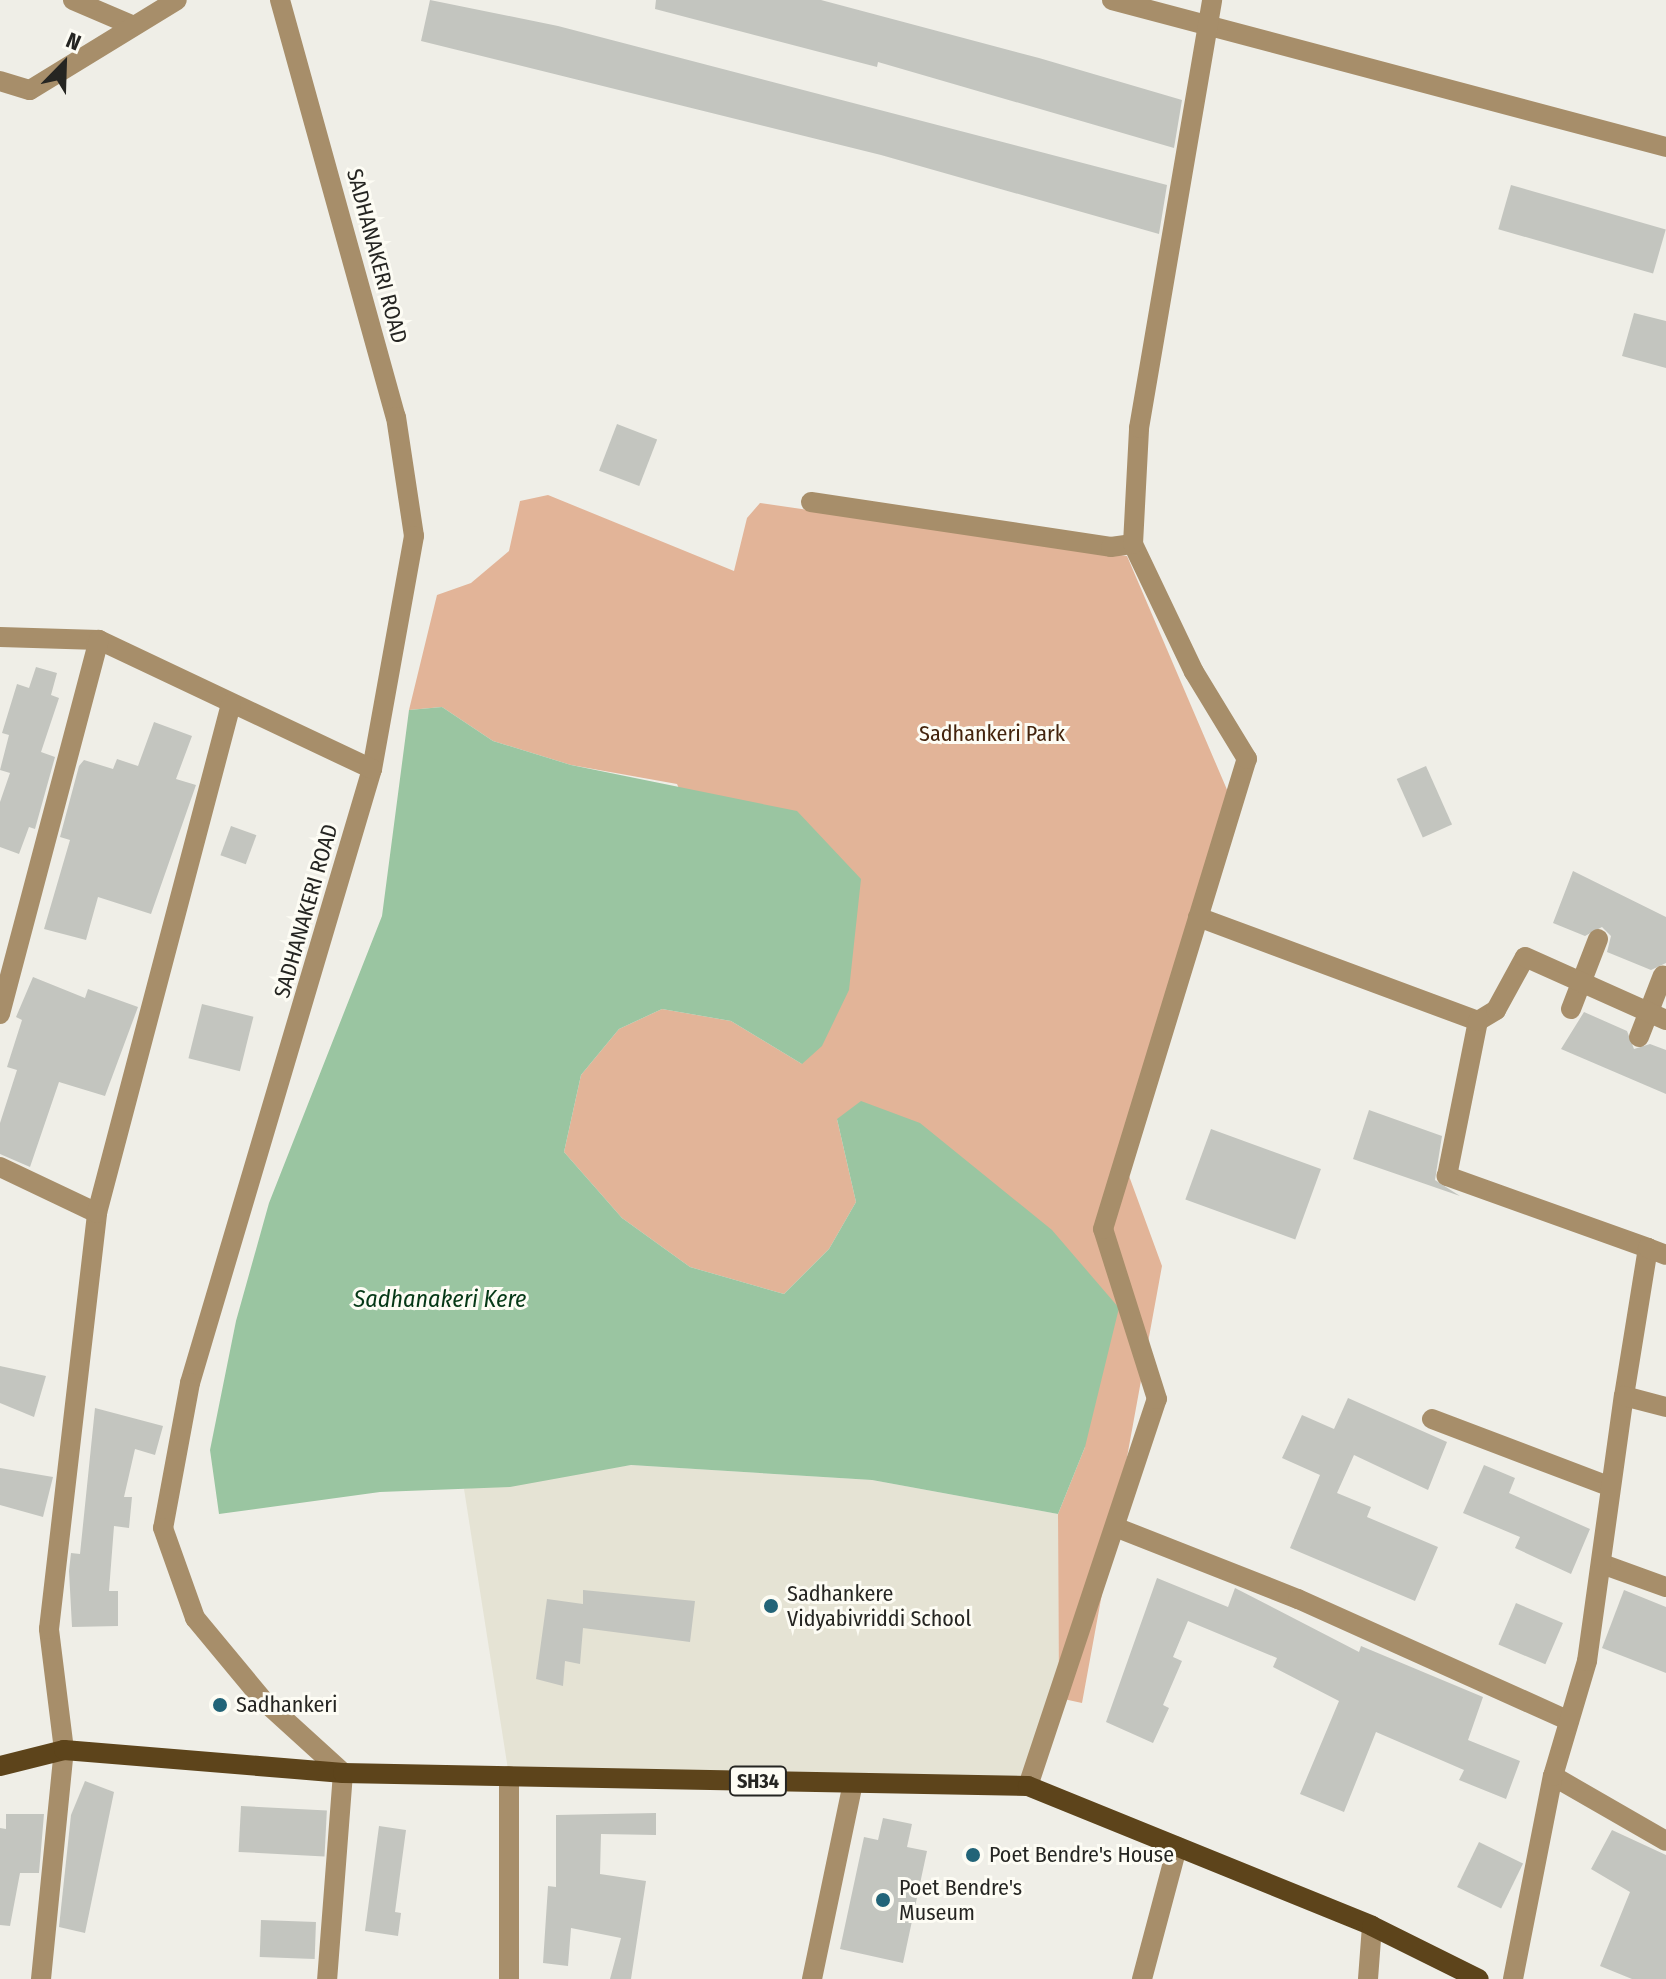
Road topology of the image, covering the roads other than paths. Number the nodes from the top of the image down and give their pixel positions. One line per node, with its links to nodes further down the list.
1 (73, 0): 6 (street)
2 (177, 0): 6 (street)
3 (280, 0): 15 (street, SADHANAKERI ROAD)
4 (1112, 0): 7 (street)
5 (1212, 0): 7 (street)
6 (129, 24): 8 (street)
7 (1208, 25): 9 (street); 11 (street)
8 (0, 81)
9 (1666, 147)
10 (811, 502): 11 (street)
11 (1133, 544): 16 (street)
12 (0, 637): 13 (street)
13 (99, 640): 14 (street); 21 (street)
14 (231, 704): 15 (street); 26 (street)
15 (372, 769): 38 (street, SADHANAKERI ROAD)
16 (1198, 917): 23 (street); 32 (street)
17 (1598, 939): 19 (street)
18 (1663, 975): 22 (street)
19 (1582, 981): 20 (street); 22 (street); 23 (street)
20 (1571, 1009)
21 (0, 1014)
22 (1658, 1014): 24 (street)
23 (1478, 1021): 27 (street)
24 (1639, 1037)
25 (0, 1167): 26 (street)
26 (97, 1213): 36 (street)
27 (1657, 1252): 28 (street)
28 (1624, 1396): 29 (street); 31 (street)
29 (1666, 1407)
30 (1432, 1419): 31 (street)
31 (1608, 1486): 33 (street)
32 (1115, 1527): 35 (street); 42 (street)
33 (1602, 1564): 34 (street); 35 (street)
34 (1666, 1587)
35 (1569, 1721): 40 (street)
36 (64, 1750): 37 (main road, SH34); 38 (main road, SH34); 46 (street)
37 (0, 1766)
38 (343, 1773): 39 (main road, SH34); 47 (street)
39 (509, 1776): 41 (main road, SH34); 48 (street)
40 (1553, 1776): 43 (street); 53 (street)
41 (853, 1783): 42 (main road, SH34); 49 (street)
42 (1028, 1786): 44 (main road, SH34)
43 (1666, 1841)
44 (1177, 1847): 45 (main road, SH34); 50 (street)
45 (1372, 1926): 51 (street); 52 (main road, SH34)
46 (41, 1979)
47 (327, 1979)
48 (509, 1979)
49 (812, 1979)
50 (1142, 1979)
51 (1368, 1979)
52 (1479, 1979)
53 (1513, 1979)

